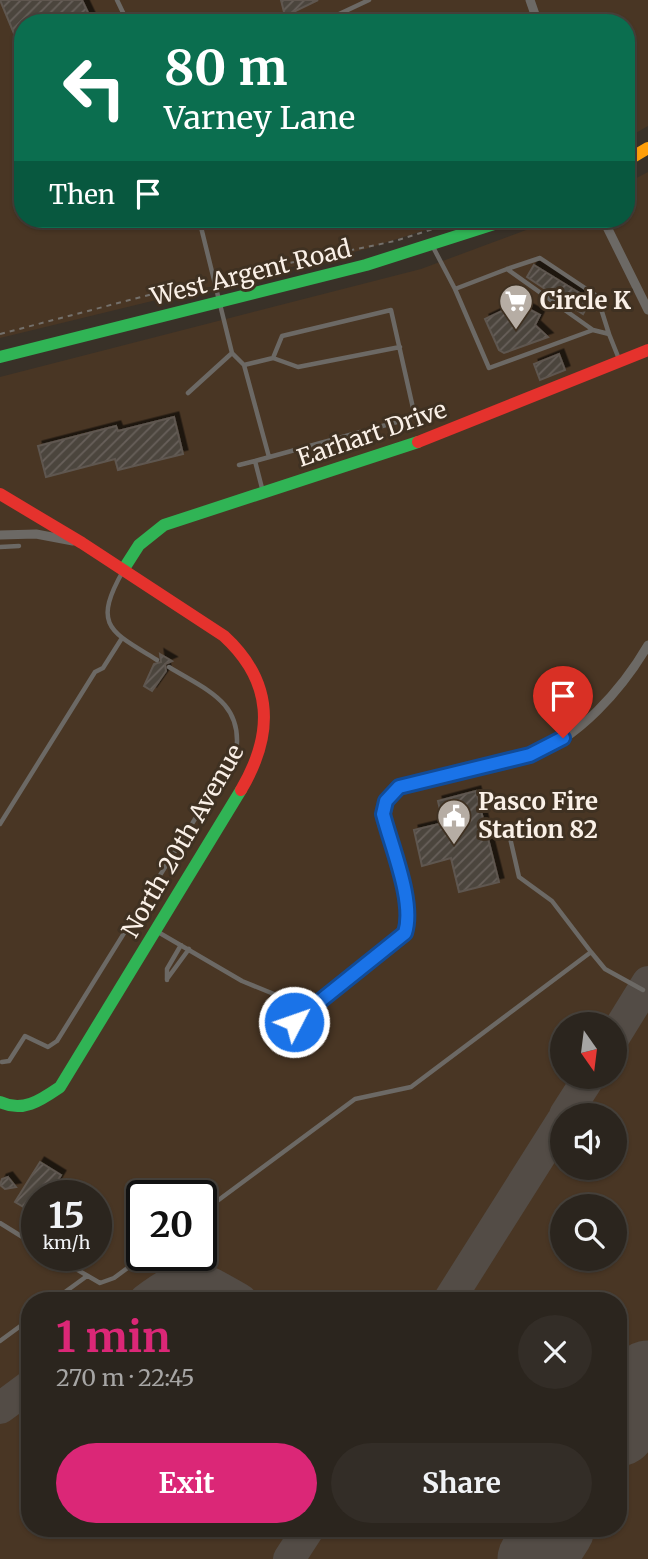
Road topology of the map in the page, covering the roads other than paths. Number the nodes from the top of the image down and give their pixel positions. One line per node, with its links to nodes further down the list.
1 (369, 0): 2 (lane)
2 (339, 14)
3 (201, 228): 9 (lane)
4 (484, 228): 6 (street, West Argent Road)
5 (607, 228): 10 (street)
6 (433, 246): 8 (lane); 9 (street, West Argent Road)
7 (507, 269): 8 (lane); 11 (lane); 12 (lane)
8 (456, 289): 11 (lane)
9 (218, 303): 15 (lane); 16 (street, West Argent Road)
10 (648, 310)
11 (593, 330): 12 (lane)
12 (609, 334): 18 (lane)
13 (400, 347): 17 (lane); 17 (lane); 21 (lane)
14 (648, 350): 18 (street, Earhart Drive)
15 (232, 353): 19 (lane); 20 (lane)
16 (2, 356)
17 (273, 358): 19 (lane)
18 (620, 362): 24 (street, Earhart Drive)
19 (244, 365): 21 (lane)
20 (188, 393)
21 (269, 457): 22 (lane)
22 (255, 461): 23 (lane); 24 (lane)
23 (239, 465)
24 (264, 493): 30 (street, Earhart Drive)
25 (0, 494): 27 (street, North 20th Avenue)
26 (0, 535): 27 (street)
27 (82, 542): 30 (street, North 20th Avenue)
28 (19, 546): 29 (lane)
29 (0, 547)
30 (123, 570): 31 (lane); 38 (street, North 20th Avenue)
31 (122, 638): 33 (lane); 35 (lane)
32 (648, 645): 37 (street)
33 (157, 660)
34 (169, 667): 45 (lane)
35 (0, 824)
36 (508, 830): 41 (lane)
37 (398, 873): 43 (lane)
38 (158, 931): 39 (lane); 46 (street, North 20th Avenue)
39 (181, 945): 40 (lane); 40 (lane)
40 (189, 949): 43 (lane)
41 (591, 952): 42 (lane); 47 (lane)
42 (643, 990)
43 (308, 1008): 44 (lane)
44 (294, 1022)
45 (2, 1062)
46 (0, 1102)
47 (217, 1201)
48 (0, 1223): 49 (lane)
49 (21, 1236)
50 (126, 1268): 52 (lane)
51 (79, 1271): 52 (lane)
52 (87, 1276): 53 (lane)
53 (65, 1292)
54 (21, 1326): 55 (lane)
55 (0, 1341)

